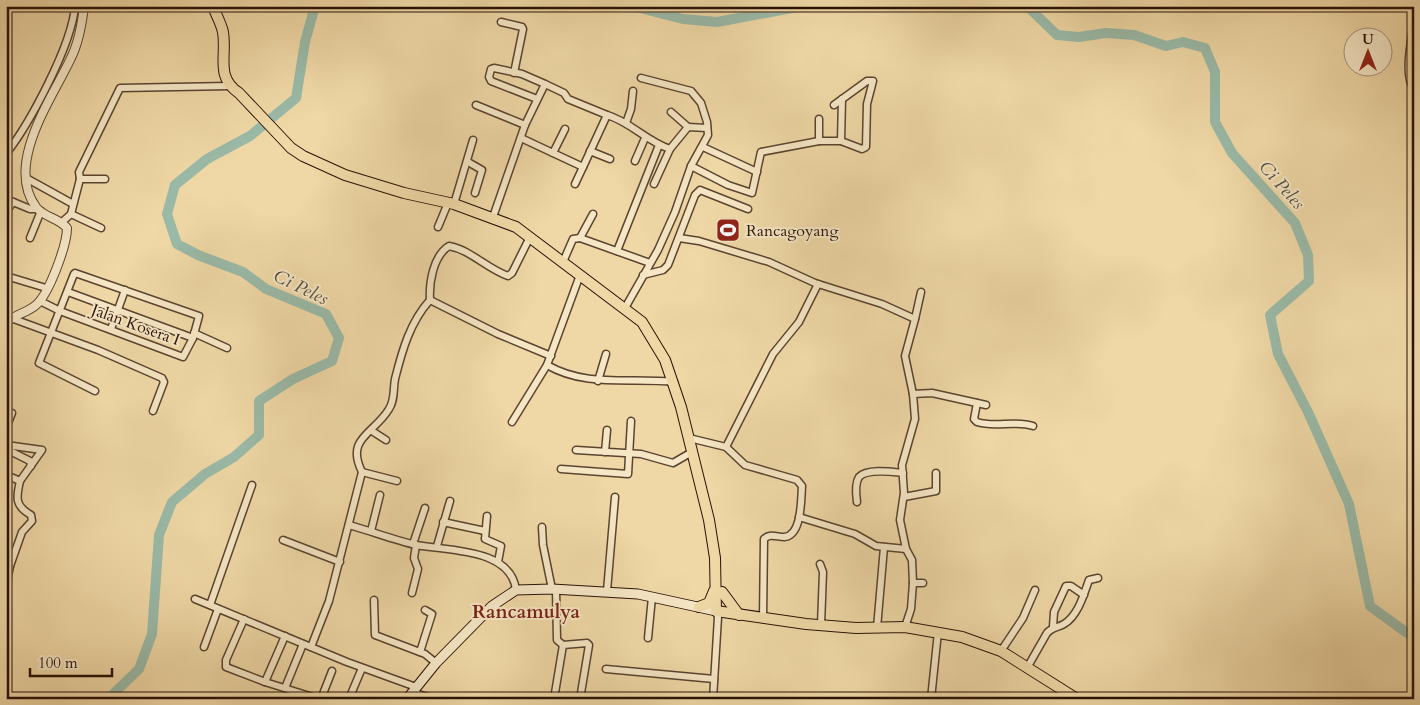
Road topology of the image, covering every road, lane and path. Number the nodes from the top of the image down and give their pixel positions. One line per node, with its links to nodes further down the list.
1 (75, 6): 33 (street)
2 (84, 6): 41 (street)
3 (213, 6): 9 (main road)
4 (1414, 21): 10 (street)
5 (500, 22): 6 (street)
6 (514, 72): 8 (street); 12 (street)
7 (640, 78): 22 (street)
8 (545, 84): 12 (street); 17 (street)
9 (229, 86): 42 (street); 49 (main road)
10 (1414, 88)
11 (633, 91): 19 (street)
12 (537, 99): 20 (street)
13 (842, 99): 15 (street); 28 (street); 28 (street)
14 (476, 105): 20 (street)
15 (834, 105)
16 (671, 112): 21 (street)
17 (607, 115): 19 (street); 32 (street)
18 (819, 119): 27 (street)
19 (626, 123): 25 (street)
20 (525, 125): 24 (street)
21 (688, 127): 22 (street); 31 (street)
22 (707, 128): 30 (street)
23 (565, 129): 34 (street)
24 (521, 138): 34 (street); 55 (street)
25 (645, 138): 29 (street); 36 (street)
26 (473, 140): 37 (street)
27 (819, 140): 28 (street); 40 (street)
28 (841, 141)
29 (659, 145): 31 (street); 63 (street)
30 (703, 147): 38 (street); 40 (street)
31 (670, 149): 45 (street)
32 (590, 151): 35 (street); 39 (street)
33 (6, 154)
34 (553, 154): 39 (street)
35 (610, 159)
36 (635, 161)
37 (468, 162): 46 (street); 49 (street)
38 (691, 166): 40 (street); 65 (street)
39 (583, 167): 44 (street)
40 (757, 172)
41 (26, 178): 48 (street); 51 (street)
42 (80, 179): 43 (street); 48 (street)
43 (105, 179)
44 (575, 184)
45 (654, 184)
46 (475, 193)
47 (9, 200): 51 (street); 52 (street)
48 (73, 204): 53 (street)
49 (451, 204): 55 (main road); 57 (street)
50 (748, 209): 62 (street)
51 (39, 210): 56 (street); 60 (street)
52 (6, 212)
53 (71, 214): 56 (street); 58 (street)
54 (593, 214): 61 (street)
55 (493, 217): 59 (main road)
56 (61, 222): 70 (street)
57 (438, 226)
58 (101, 228)
59 (530, 237): 64 (main road); 74 (street)
60 (30, 238)
61 (580, 238): 63 (street); 64 (street)
62 (679, 238): 67 (street); 69 (street)
63 (617, 251): 65 (street)
64 (563, 262): 66 (main road)
65 (650, 263): 67 (street)
66 (580, 275): 76 (main road); 86 (street)
67 (643, 275): 76 (street)
68 (6, 276): 70 (street)
69 (818, 284): 79 (street); 105 (street)
70 (46, 288): 75 (street)
71 (125, 290): 72 (street); 77 (street); 83 (street, Jalan Kosera I)
72 (68, 292): 77 (street); 78 (street)
73 (921, 292): 79 (street)
74 (430, 300): 86 (street); 101 (street)
75 (40, 301): 78 (street, Jalan Kosera I); 80 (street)
76 (625, 308): 89 (main road)
77 (118, 309): 81 (street); 83 (street)
78 (60, 311): 81 (street, Jalan Kosera I); 82 (street)
79 (915, 319): 91 (street)
80 (9, 321): 82 (street)
81 (111, 329): 83 (street, Jalan Kosera I)
82 (52, 334): 90 (street); 94 (street)
83 (194, 336): 84 (street)
84 (227, 348)
85 (606, 354): 88 (street)
86 (551, 356): 87 (street)
87 (547, 365): 88 (street); 97 (street)
88 (598, 380): 89 (street)
89 (674, 382): 102 (main road)
90 (95, 391)
91 (913, 394): 92 (street); 114 (street)
92 (977, 403): 93 (street); 98 (street)
93 (986, 405)
94 (153, 411)
95 (12, 413): 99 (street)
96 (631, 421): 110 (street)
97 (512, 422)
98 (1033, 426)
99 (6, 428)
100 (607, 430): 108 (street)
101 (372, 431): 103 (street); 113 (street)
102 (689, 438): 105 (street); 109 (main road)
103 (386, 440)
104 (6, 445): 111 (street)
105 (726, 447): 127 (street)
106 (6, 449): 111 (street)
107 (576, 450): 108 (street)
108 (605, 452): 110 (street)
109 (692, 452): 110 (street); 148 (main road)
110 (629, 453): 112 (street)
111 (31, 466): 117 (street)
112 (561, 469)
113 (362, 472): 118 (street); 129 (street)
114 (903, 473): 122 (street); 124 (street)
115 (936, 473): 122 (street)
116 (6, 475): 117 (street)
117 (20, 481): 141 (street)
118 (397, 481)
119 (252, 485): 156 (street)
120 (380, 495): 131 (street)
121 (615, 497): 150 (street)
122 (904, 497): 137 (street)
123 (450, 501): 128 (street)
124 (857, 502)
125 (426, 508): 134 (street)
126 (487, 516): 132 (street)
127 (799, 517): 136 (street); 163 (street)
128 (443, 522): 132 (street); 135 (street)
129 (349, 525): 131 (street); 138 (street)
130 (542, 527): 146 (street)
131 (371, 531): 134 (street)
132 (486, 531): 139 (street)
133 (283, 540): 138 (street)
134 (414, 544): 135 (street); 151 (street)
135 (437, 546): 139 (street)
136 (884, 547): 137 (street); 167 (street)
137 (906, 549): 143 (street)
138 (340, 562): 174 (street)
139 (498, 562): 147 (street)
140 (820, 564): 164 (street)
141 (8, 565): 145 (street)
142 (1098, 578): 152 (street)
143 (913, 583): 144 (street); 165 (street)
144 (923, 583)
145 (6, 586)
146 (554, 589): 147 (main road); 150 (main road); 172 (street)
147 (516, 590): 177 (main road)
148 (719, 590): 157 (main road); 160 (main road); 161 (main road)
149 (1036, 590): 175 (street)
150 (607, 591): 153 (main road)
151 (412, 593)
152 (1084, 595): 166 (street); 166 (street)
153 (652, 597): 157 (main road); 170 (street)
154 (194, 599): 156 (street)
155 (374, 600): 176 (street)
156 (210, 605): 158 (street)
157 (699, 607): 160 (main road)
158 (218, 608): 162 (street); 173 (street)
159 (425, 610): 176 (street)
160 (719, 613): 161 (main road); 182 (street)
161 (739, 616): 163 (main road)
162 (244, 619): 169 (street); 183 (street)
163 (763, 619): 164 (main road)
164 (821, 624): 167 (main road)
165 (906, 627): 167 (main road); 168 (main road)
166 (1053, 627): 179 (street)
167 (877, 628)
168 (938, 632): 175 (main road); 192 (street)
169 (285, 636): 171 (street); 183 (street)
170 (648, 638)
171 (303, 644): 174 (street); 184 (street)
172 (563, 645): 189 (street); 190 (street)
173 (204, 647)
174 (311, 647): 178 (street)
175 (1001, 651): 179 (main road)
176 (420, 652): 177 (street)
177 (436, 663): 185 (main road)
178 (362, 668): 185 (street); 187 (street)
179 (1027, 668): 193 (main road)
180 (606, 669): 182 (street)
181 (332, 671): 186 (street)
182 (714, 679): 191 (street)
183 (265, 682): 184 (street)
184 (285, 688): 186 (street)
185 (412, 693): 188 (street)
186 (320, 699)
187 (349, 699)
188 (434, 699)
189 (554, 699)
190 (580, 699)
191 (713, 699)
192 (931, 699)
193 (1077, 699)

